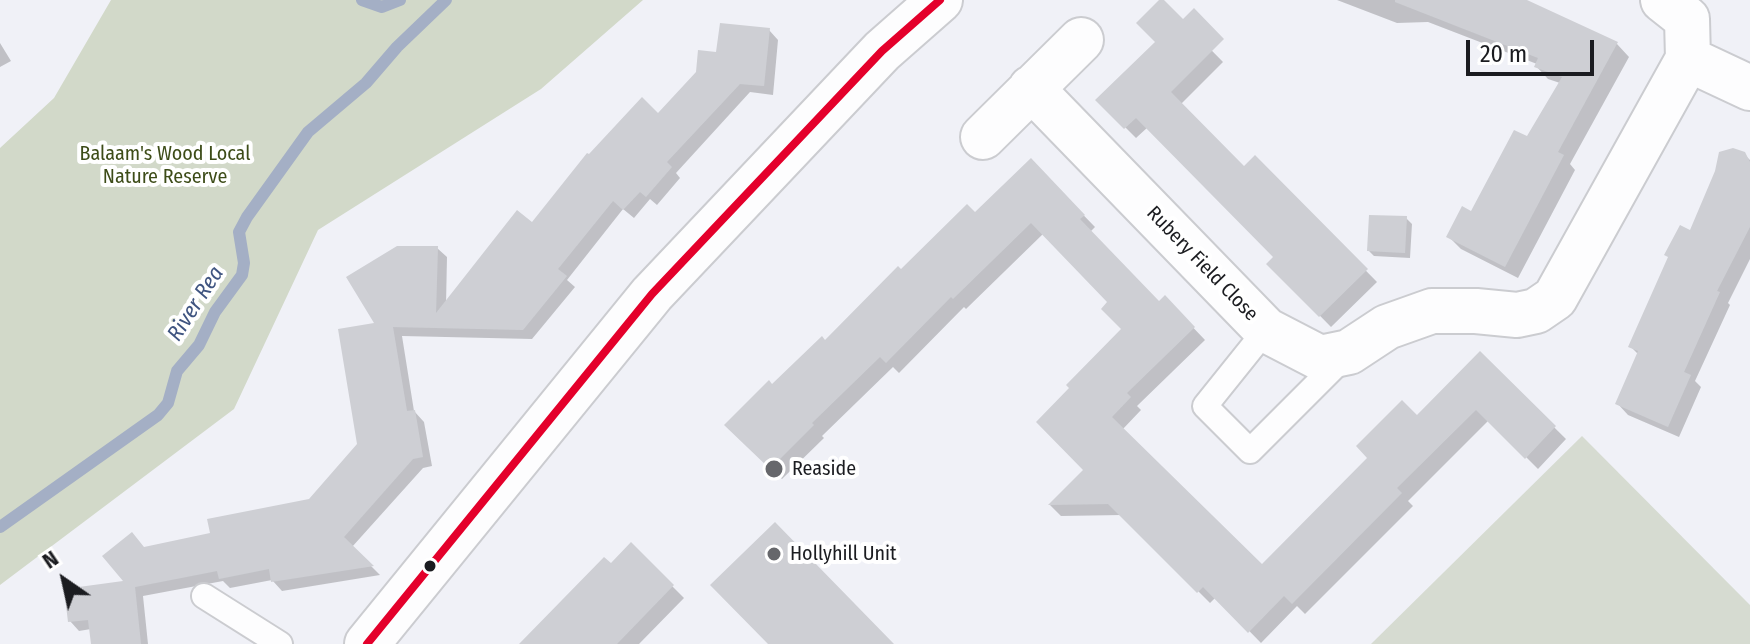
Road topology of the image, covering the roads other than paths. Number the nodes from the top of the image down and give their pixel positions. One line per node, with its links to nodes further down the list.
1 (940, 0): 12 (street)
2 (1663, 0): 4 (street)
3 (1081, 40): 5 (street)
4 (1688, 59): 6 (street); 9 (street)
5 (1031, 88): 7 (street); 8 (street, Rubery Field Close)
6 (1750, 88)
7 (983, 137)
8 (1266, 330): 9 (street, Rubery Field Close); 9 (lane)
9 (1349, 352)
10 (204, 596): 11 (lane)
11 (280, 644)
12 (367, 644)

